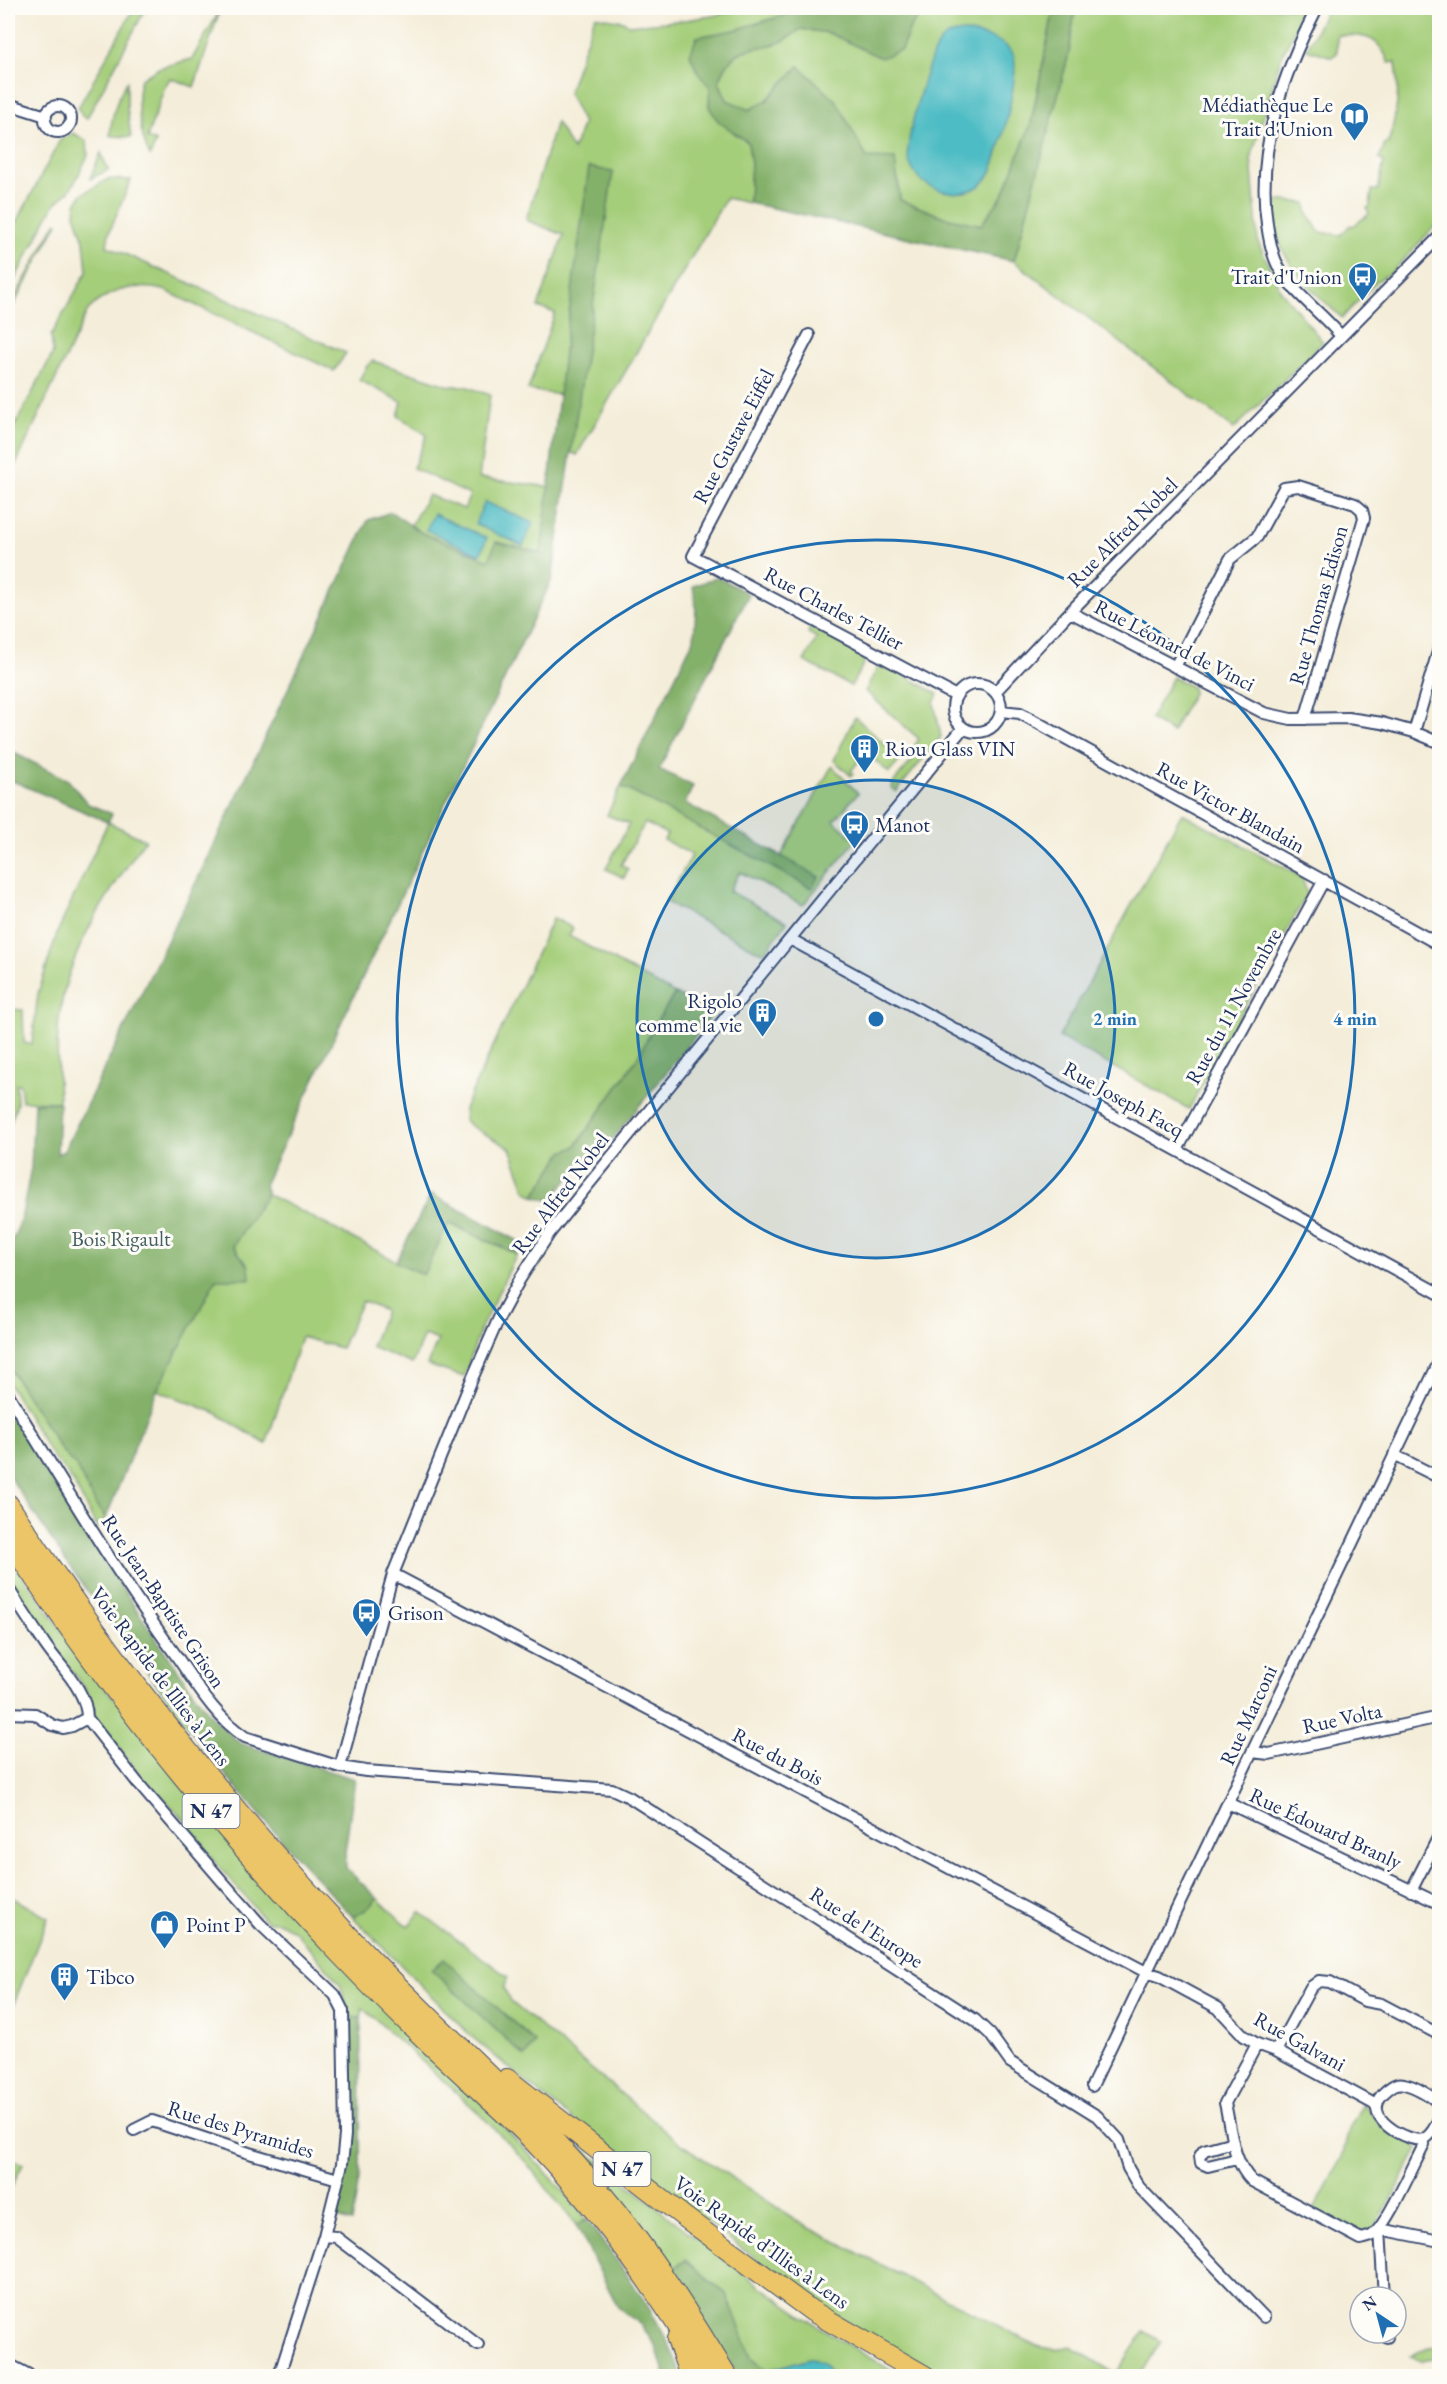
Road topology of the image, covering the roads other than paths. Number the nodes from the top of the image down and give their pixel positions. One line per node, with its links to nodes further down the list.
1 (1317, 8): 6 (street)
2 (8, 104): 3 (street)
3 (46, 116)
4 (1440, 236): 6 (street, Rue Alfred Nobel)
5 (809, 335): 7 (street, Rue Gustave Eiffel)
6 (1341, 336): 8 (street, Rue Alfred Nobel)
7 (693, 556): 12 (street, Rue Charles Tellier)
8 (1070, 612): 10 (street, Rue Léonard de Vinci); 11 (street, Rue Alfred Nobel)
9 (1440, 645): 16 (street)
10 (1175, 667): 14 (street, Rue Léonard de Vinci); 14 (street, Rue Thomas Edison)
11 (995, 692): 12 (street); 13 (street)
12 (956, 696): 15 (street)
13 (1001, 711): 15 (street); 18 (street, Rue Victor Blandain)
14 (1305, 719): 16 (street, Rue Léonard de Vinci)
15 (963, 728): 19 (street, Rue Alfred Nobel)
16 (1414, 732): 17 (street, Rue Léonard de Vinci)
17 (1440, 743)
18 (1324, 880): 20 (street, Rue Victor Blandain); 21 (street, Rue du 11 Novembre)
19 (790, 939): 21 (street, Rue Joseph Facq); 29 (street, Rue Alfred Nobel)
20 (1440, 945)
21 (1177, 1150): 22 (street, Rue Joseph Facq)
22 (1440, 1294)
23 (1440, 1360): 25 (street, Rue Marconi)
24 (8, 1395): 35 (street, Rue Jean-Baptiste Grison)
25 (1394, 1455): 26 (street); 34 (street, Rue Marconi)
26 (1440, 1478)
27 (8, 1504): 41 (highway, Voie Rapide de Illies à Lens / N 47)
28 (8, 1538): 58 (highway, N 47)
29 (393, 1574): 35 (street, Rue Alfred Nobel); 40 (street, Rue du Bois)
30 (8, 1588): 33 (street)
31 (8, 1713): 33 (street)
32 (1440, 1717): 34 (street, Rue Volta)
33 (87, 1718): 53 (street)
34 (1252, 1752): 36 (street, Rue Marconi)
35 (340, 1767): 59 (street, Rue de l'Europe)
36 (1228, 1803): 38 (street, Rue Édouard Branly); 40 (street, Rue Marconi)
37 (1440, 1834): 38 (street)
38 (1412, 1891): 39 (street, Rue Édouard Branly)
39 (1440, 1904)
40 (1146, 1972): 43 (street, Rue Galvani); 45 (street, Rue Marconi)
41 (437, 2025): 66 (highway, Voie Rapide de Illies à Lens); 67 (highway, Voie Rapide d’Illies à Lens / N 47)
42 (1440, 2035): 44 (street)
43 (1257, 2044): 44 (street, Rue Galvani); 51 (street)
44 (1276, 2051): 46 (street, Rue Galvani)
45 (1092, 2086)
46 (1376, 2105): 47 (street); 50 (street)
47 (1440, 2105)
48 (1440, 2116): 50 (street)
49 (134, 2130): 53 (street, Rue des Pyramides)
50 (1422, 2140): 54 (street)
51 (1233, 2142): 52 (street); 52 (street)
52 (1237, 2159): 54 (street)
53 (338, 2179): 55 (street)
54 (1380, 2229): 56 (street); 57 (street)
55 (324, 2236): 60 (street); 63 (street)
56 (1440, 2241)
57 (1383, 2285)
58 (664, 2302): 64 (highway); 65 (highway, N 47)
59 (1264, 2317)
60 (478, 2345)
61 (8, 2364): 62 (street)
62 (31, 2376)
63 (279, 2376)
64 (690, 2376)
65 (709, 2376)
66 (727, 2376)
67 (925, 2376)

